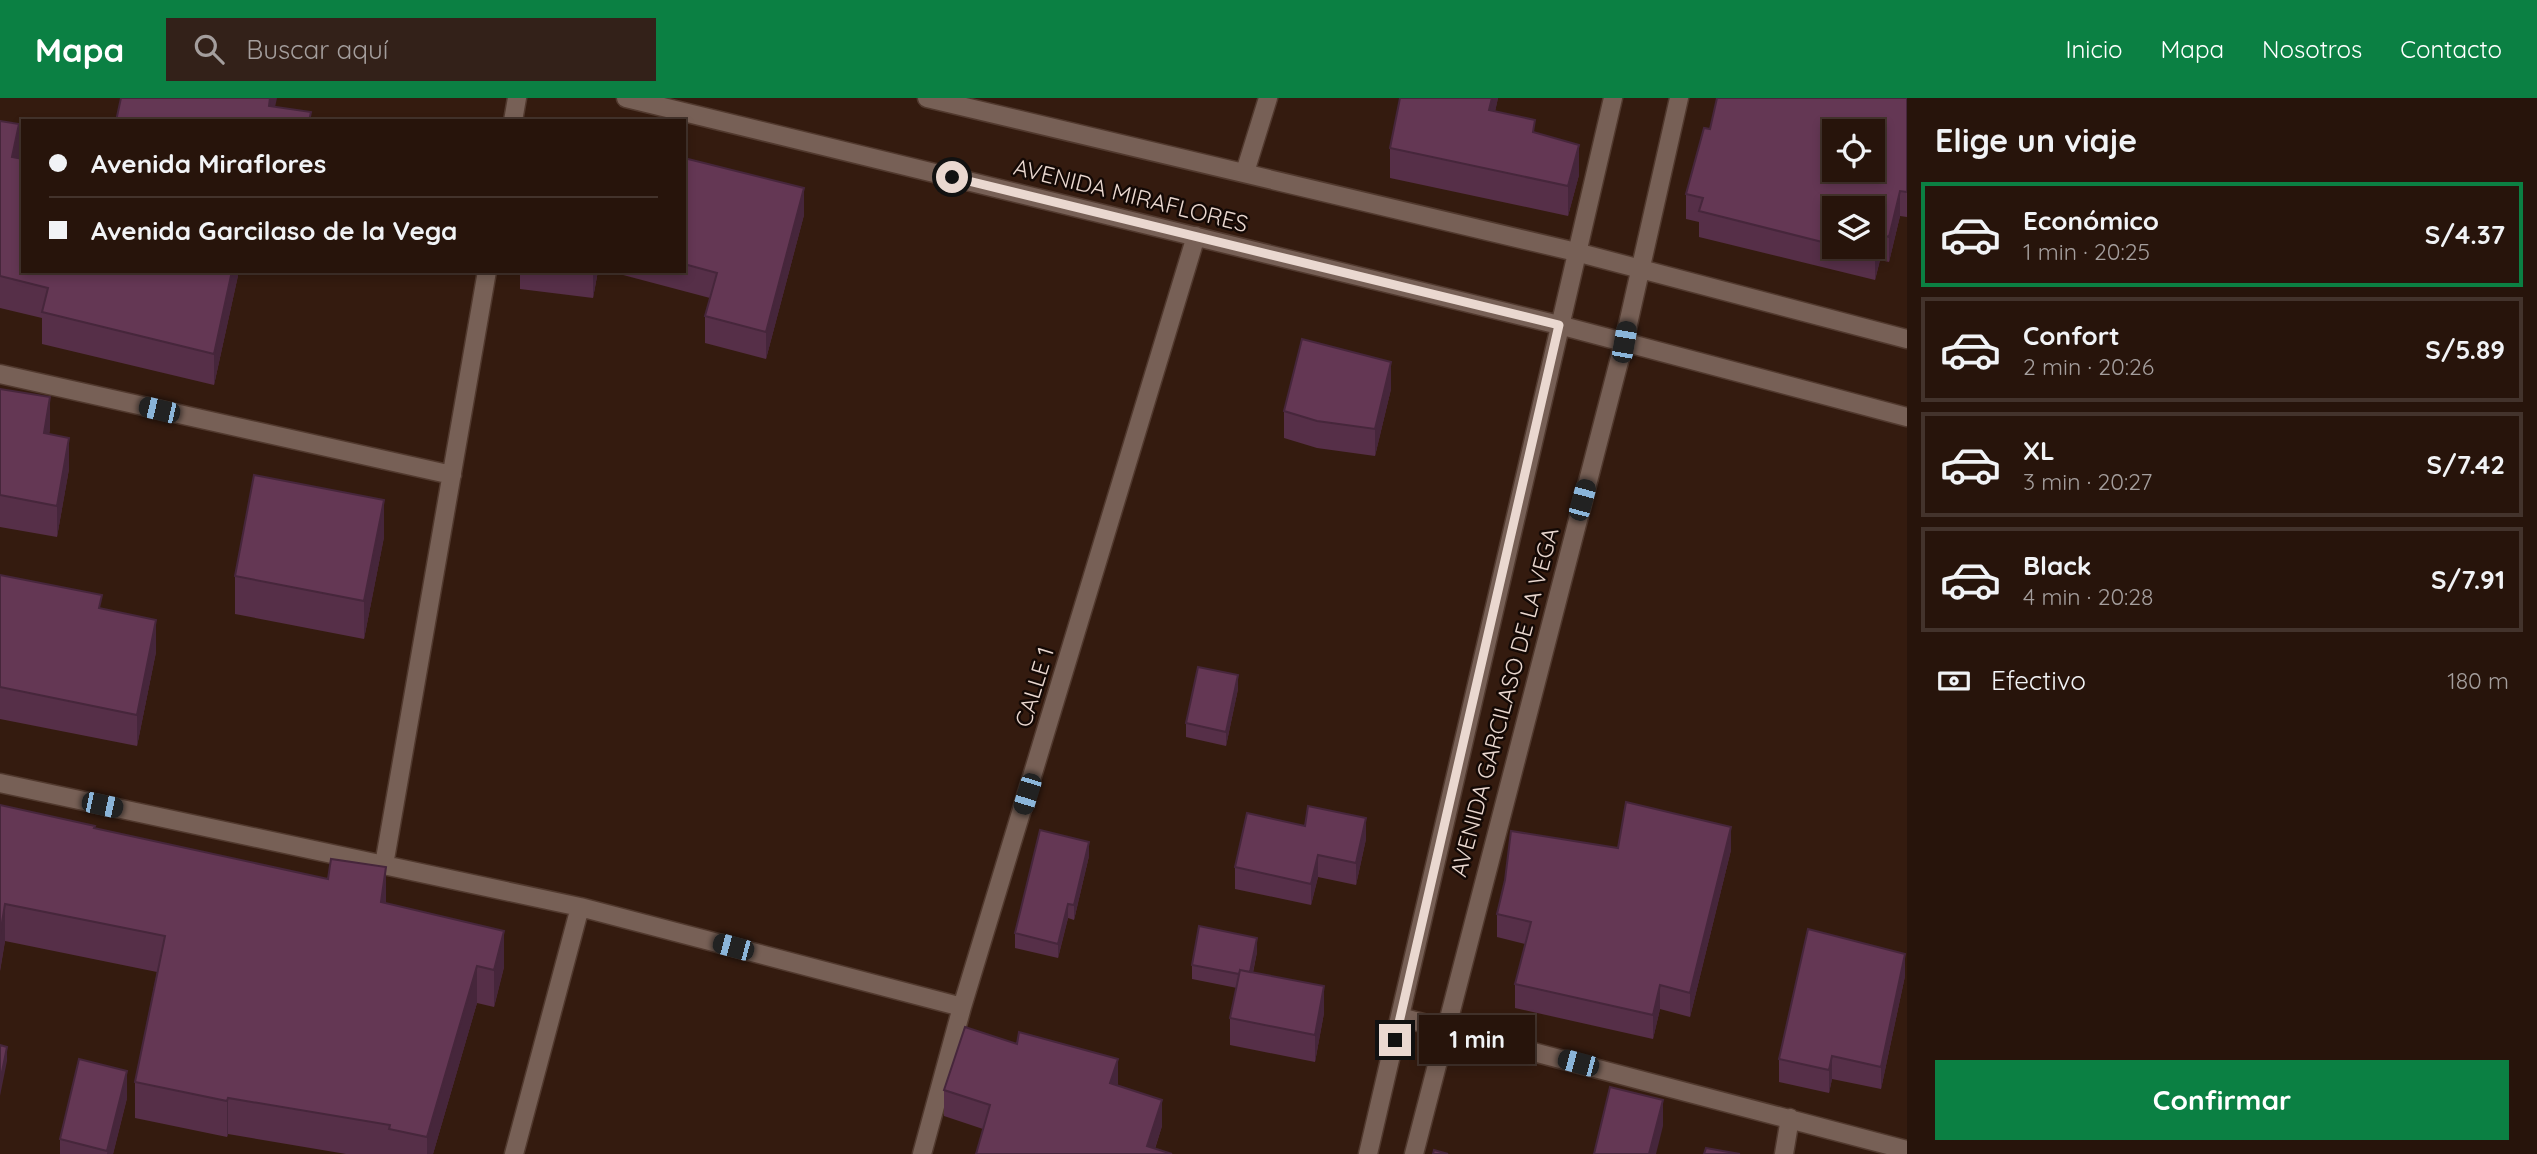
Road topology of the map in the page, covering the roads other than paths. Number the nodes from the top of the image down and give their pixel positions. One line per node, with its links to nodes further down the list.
1 (517, 98): 7 (street)
2 (626, 98): 9 (street, AVENIDA MIRAFLORES)
3 (928, 98): 8 (street, AVENIDA MIRAFLORES)
4 (1268, 98): 8 (street)
5 (1614, 98): 10 (street, AVENIDA GARCILASO DE LA VEGA)
6 (1679, 98): 11 (street, AVENIDA GARCILASO DE LA VEGA)
7 (513, 119)
8 (1245, 173): 10 (street, AVENIDA MIRAFLORES)
9 (1196, 236): 13 (street, AVENIDA MIRAFLORES); 22 (street, CALLE 1)
10 (1576, 252): 11 (street, AVENIDA MIRAFLORES); 13 (street, AVENIDA GARCILASO DE LA VEGA)
11 (1639, 268): 14 (street, AVENIDA MIRAFLORES); 15 (street, AVENIDA GARCILASO DE LA VEGA)
12 (487, 273): 18 (street)
13 (1559, 325): 15 (street, AVENIDA MIRAFLORES); 23 (street, AVENIDA GARCILASO DE LA VEGA)
14 (1907, 339)
15 (1624, 342): 17 (street, AVENIDA MIRAFLORES); 24 (street, AVENIDA GARCILASO DE LA VEGA)
16 (0, 374): 18 (street)
17 (1907, 417)
18 (452, 475): 20 (street)
19 (0, 783): 20 (street)
20 (384, 865): 21 (street)
21 (580, 907): 22 (street); 27 (street)
22 (962, 1007): 28 (street, CALLE 1)
23 (1400, 1017): 24 (street); 29 (street, AVENIDA GARCILASO DE LA VEGA)
24 (1445, 1028): 25 (street); 30 (street, AVENIDA GARCILASO DE LA VEGA)
25 (1790, 1118): 26 (street); 31 (street)
26 (1907, 1150)
27 (514, 1154)
28 (922, 1154)
29 (1368, 1154)
30 (1414, 1154)
31 (1784, 1154)

